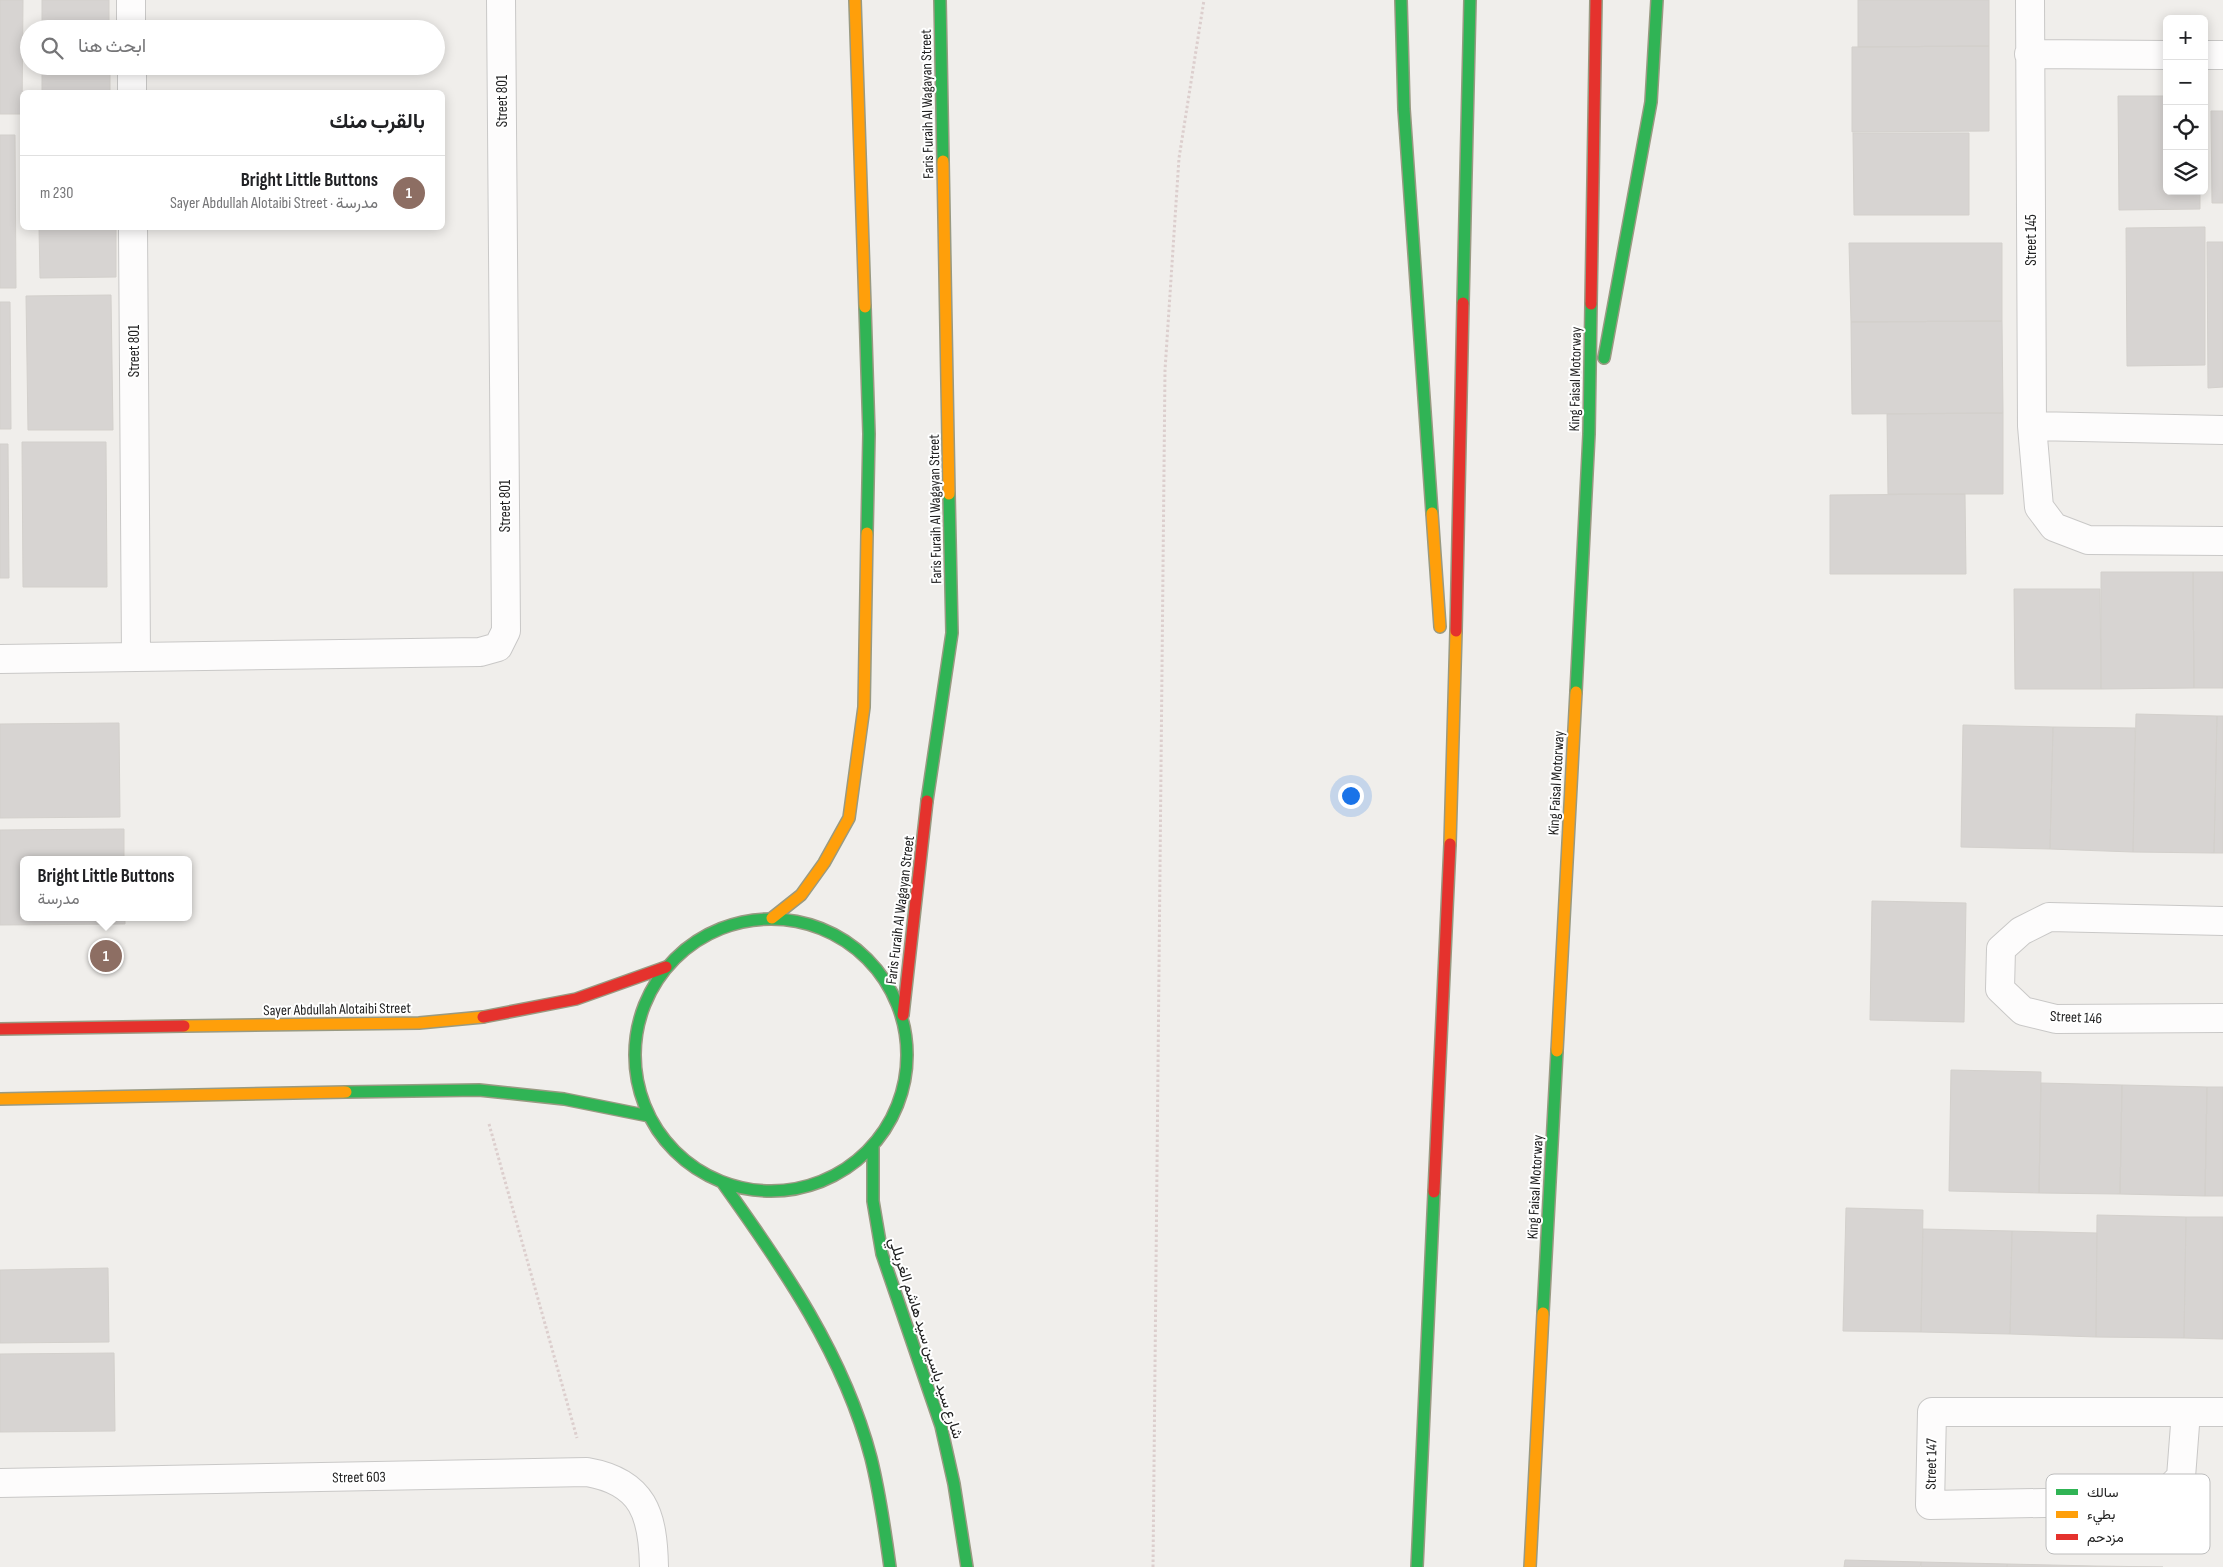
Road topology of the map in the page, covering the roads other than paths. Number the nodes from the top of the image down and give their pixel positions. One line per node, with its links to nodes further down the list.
1 (131, 0): 10 (street)
2 (502, 0): 23 (street, Street 801)
3 (855, 0): 27 (main road)
4 (940, 0): 30 (main road, Faris Furaih Al Wagayan Street)
5 (1401, 0): 22 (main road)
6 (1470, 0): 26 (main road)
7 (1596, 0): 20 (main road, King Faisal Motorway)
8 (1657, 0): 20 (main road)
9 (2030, 0): 11 (street, Street 145)
10 (131, 20)
11 (2029, 54): 12 (street); 18 (street, Street 145)
12 (2163, 55)
13 (2208, 55): 14 (street)
14 (2223, 55)
15 (132, 75): 16 (street)
16 (132, 90)
17 (133, 230): 23 (street, Street 801)
18 (2032, 426): 19 (street); 21 (street, Street 145)
19 (2223, 430)
20 (1590, 434): 46 (main road, King Faisal Motorway)
21 (2223, 542)
22 (1441, 642)
23 (136, 656): 24 (street, Street 801)
24 (0, 659)
25 (1443, 662): 26 (main road)
26 (1452, 801): 45 (main road)
27 (772, 918): 29 (main road); 30 (main road)
28 (2223, 921): 31 (street, Street 146)
29 (666, 967): 32 (main road, Sayer Abdullah Alotaibi Street); 34 (main road)
30 (903, 1015): 35 (main road)
31 (2223, 1018)
32 (0, 1029)
33 (0, 1099): 34 (main road)
34 (649, 1116): 36 (main road)
35 (873, 1146): 36 (main road); 44 (main road, شارع سيد ياسين سيد هاشم الغربللي)
36 (722, 1182): 43 (main road)
37 (2186, 1412): 38 (street, Street 147); 39 (street, Street 147); 41 (street, Street 147)
38 (2223, 1412)
39 (2181, 1474)
40 (0, 1484): 42 (street, Street 603)
41 (2046, 1503)
42 (654, 1567)
43 (890, 1567)
44 (966, 1567)
45 (1418, 1567)
46 (1530, 1567)

